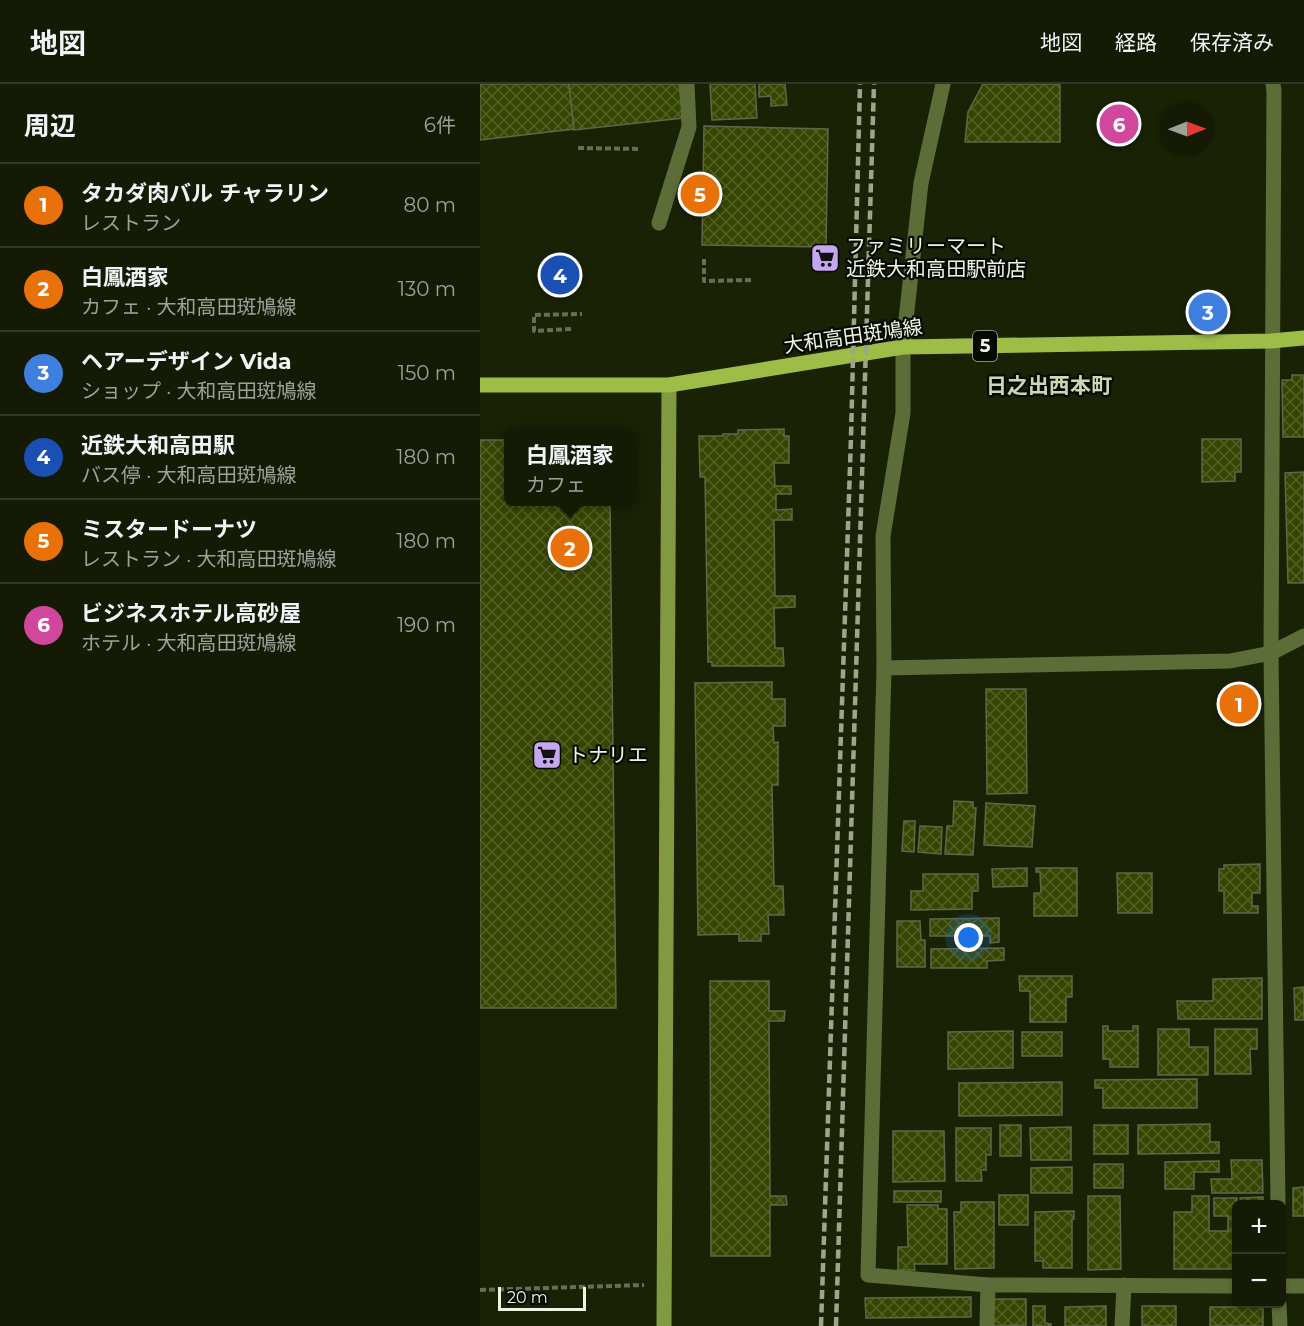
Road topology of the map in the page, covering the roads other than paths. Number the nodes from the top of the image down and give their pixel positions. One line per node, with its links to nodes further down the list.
1 (687, 84): 4 (street)
2 (943, 84): 7 (street)
3 (1273, 84): 6 (street)
4 (659, 223)
5 (1304, 338): 6 (main road, 大和高田斑鳩線 / 5)
6 (1271, 340): 7 (main road, 大和高田斑鳩線 / 5); 11 (street)
7 (903, 347): 9 (main road, 大和高田斑鳩線 / 5); 12 (street)
8 (480, 385): 9 (main road, 大和高田斑鳩線 / 5)
9 (669, 385): 20 (street)
10 (1304, 636): 11 (street)
11 (1271, 653): 12 (street); 13 (street)
12 (884, 668): 14 (street)
13 (1278, 1200)
14 (988, 1285): 15 (street); 21 (street)
15 (1124, 1285): 16 (street); 22 (street)
16 (1232, 1286)
17 (1286, 1286): 18 (street)
18 (1304, 1286)
19 (1279, 1308): 23 (street)
20 (664, 1326)
21 (987, 1326)
22 (1122, 1326)
23 (1280, 1326)

